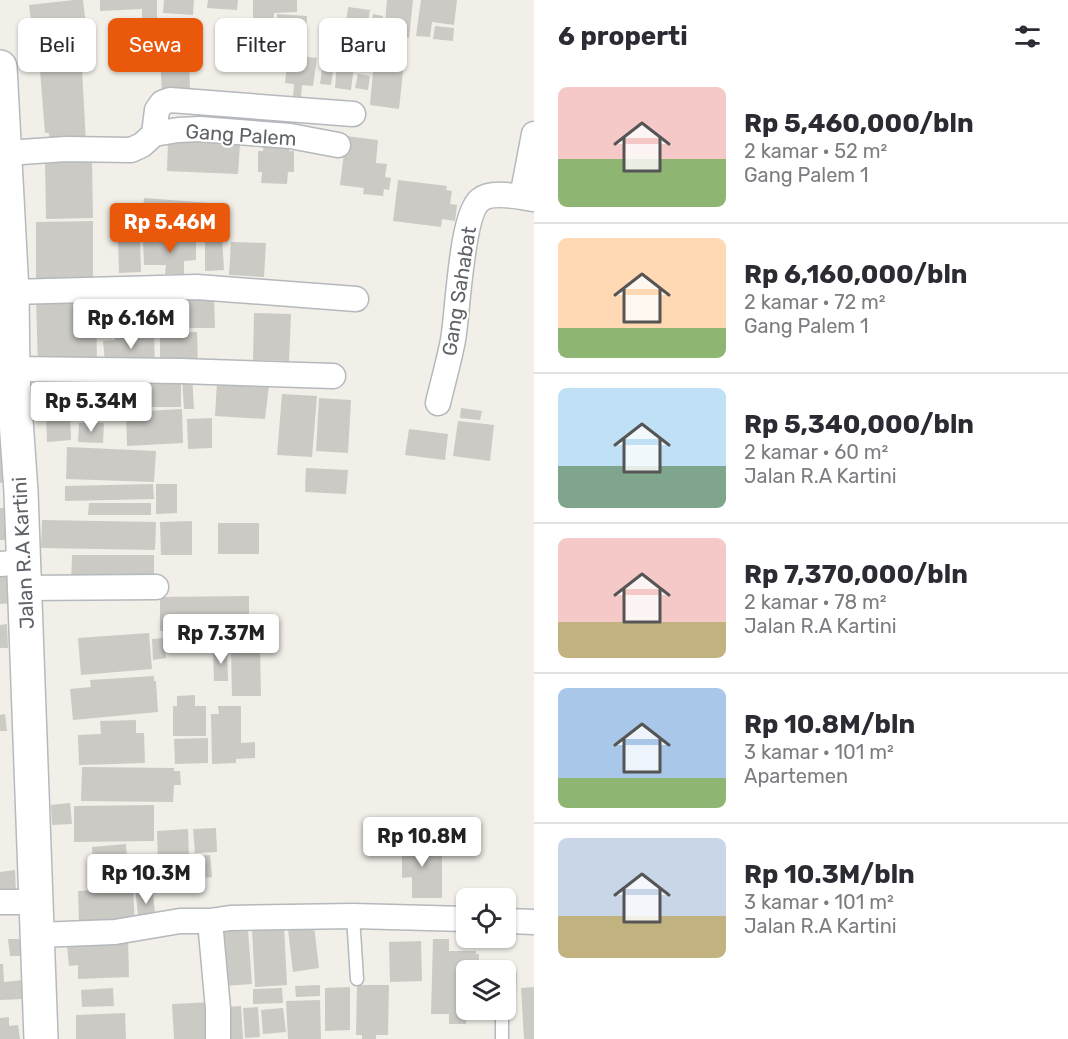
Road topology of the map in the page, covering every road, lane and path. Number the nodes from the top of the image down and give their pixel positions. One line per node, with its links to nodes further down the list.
1 (0, 67): 6 (street, Jalan R.A Kartini)
2 (353, 114): 3 (street)
3 (154, 134): 5 (street, Gang Palem); 6 (street, Gang Palem)
4 (534, 134): 7 (street)
5 (338, 145)
6 (6, 153): 8 (street, Jalan R.A Kartini)
7 (528, 198): 13 (street, Gang Sahabat)
8 (5, 230): 9 (street, Jalan R.A Kartini)
9 (12, 292): 10 (street); 11 (street, Jalan R.A Kartini)
10 (356, 299)
11 (9, 375): 12 (street); 14 (street, Jalan R.A Kartini)
12 (333, 376)
13 (438, 403)
14 (10, 493): 15 (street, Jalan R.A Kartini)
15 (16, 572): 16 (street); 18 (street, Jalan R.A Kartini)
16 (156, 587)
17 (0, 902): 18 (street)
18 (37, 902): 24 (street, Jalan R.A Kartini)
19 (353, 916): 20 (street); 21 (street); 25 (lane)
20 (456, 920)
21 (210, 921): 24 (street); 28 (street)
22 (516, 921): 23 (street)
23 (534, 922)
24 (38, 935): 27 (street, Jalan R.A Kartini)
25 (357, 979)
26 (502, 1020): 29 (lane)
27 (41, 1039)
28 (218, 1039)
29 (502, 1039)

